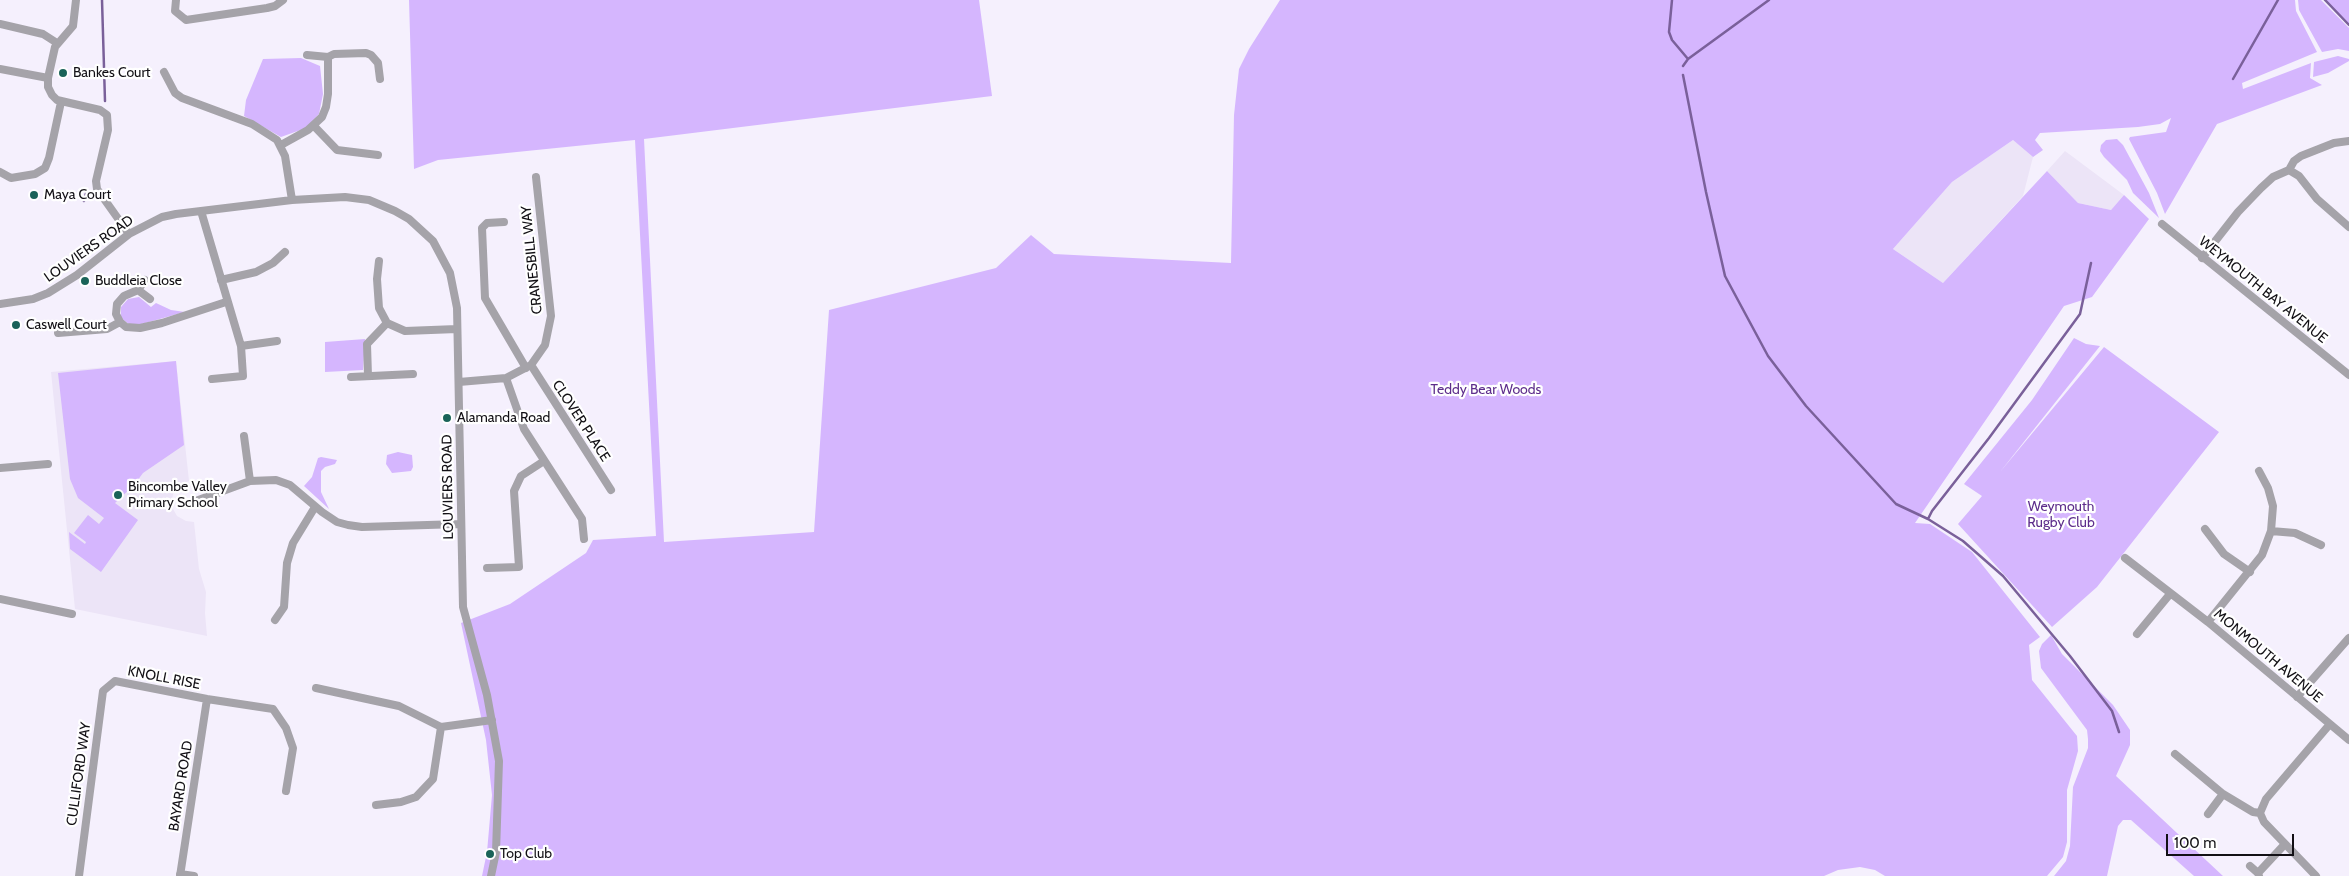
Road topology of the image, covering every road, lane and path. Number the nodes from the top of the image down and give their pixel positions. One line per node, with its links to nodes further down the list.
1 (76, 0): 5 (street)
2 (176, 0): 3 (street)
3 (283, 0)
4 (0, 24): 5 (street)
5 (57, 43): 10 (street)
6 (307, 55): 7 (street)
7 (328, 57): 11 (street); 13 (street)
8 (0, 69): 10 (street)
9 (164, 72): 15 (street)
10 (48, 78): 12 (street)
11 (380, 79)
12 (61, 102): 18 (street); 25 (street)
13 (314, 126): 15 (street); 16 (street)
14 (2349, 141): 17 (street)
15 (281, 145): 20 (street)
16 (378, 155)
17 (2289, 170): 24 (street); 27 (street)
18 (0, 172)
19 (536, 177): 41 (street, CRANESBILL WAY)
20 (292, 200): 21 (street, LOUVIERS ROAD); 37 (street, LOUVIERS ROAD)
21 (201, 211): 25 (street, LOUVIERS ROAD); 30 (street)
22 (504, 222): 41 (street, CLOVER PLACE)
23 (2162, 224): 27 (street, WEYMOUTH BAY AVENUE)
24 (2349, 227)
25 (129, 234): 34 (street, LOUVIERS ROAD)
26 (285, 252): 30 (street)
27 (2202, 258): 43 (street, WEYMOUTH BAY AVENUE)
28 (379, 261): 36 (street)
29 (145, 280): 31 (street)
30 (221, 280): 33 (street)
31 (138, 290): 32 (street); 35 (street)
32 (150, 299)
33 (226, 302): 35 (street); 40 (street)
34 (0, 304)
35 (120, 322): 38 (street)
36 (387, 323): 37 (street); 44 (street)
37 (457, 329): 48 (street, LOUVIERS ROAD)
38 (58, 334)
39 (277, 340): 40 (street)
40 (241, 346): 47 (street)
41 (528, 367): 46 (street); 55 (street, CLOVER PLACE)
42 (413, 374): 44 (street)
43 (2349, 375)
44 (368, 376): 45 (street)
45 (351, 377)
46 (506, 378): 48 (street); 50 (street)
47 (212, 379)
48 (459, 382): 58 (street, LOUVIERS ROAD)
49 (244, 436): 54 (street)
50 (544, 461): 61 (street); 64 (street)
51 (48, 464): 52 (street)
52 (0, 468)
53 (2259, 471): 60 (street)
54 (250, 481): 56 (street); 57 (street)
55 (611, 490)
56 (193, 502)
57 (315, 507): 58 (street); 69 (street)
58 (460, 524): 77 (street, LOUVIERS ROAD)
59 (2205, 529): 65 (street)
60 (2272, 531): 62 (street); 65 (street)
61 (584, 539)
62 (2321, 545)
63 (2125, 558): 66 (street, MONMOUTH AVENUE)
64 (486, 568)
65 (2250, 572): 70 (street)
66 (2170, 594): 70 (street, MONMOUTH AVENUE); 71 (street)
67 (0, 599): 68 (street)
68 (72, 614)
69 (276, 620)
70 (2208, 622): 75 (street, MONMOUTH AVENUE)
71 (2137, 634)
72 (2349, 638): 75 (street)
73 (115, 681): 76 (street, KNOLL RISE); 91 (street, CULLIFORD WAY)
74 (316, 688): 79 (street)
75 (2297, 697): 78 (street, MONMOUTH AVENUE)
76 (207, 699): 82 (street, KNOLL RISE); 90 (street, BAYARD ROAD)
77 (492, 720): 79 (street); 93 (street, LOUVIERS ROAD)
78 (2330, 724): 80 (street, MONMOUTH AVENUE); 85 (street)
79 (441, 727): 84 (street)
80 (2349, 740)
81 (2175, 754): 83 (street)
82 (286, 791)
83 (2223, 794): 85 (street); 86 (street)
84 (376, 805)
85 (2260, 813): 87 (street)
86 (2208, 814)
87 (2285, 844): 89 (street); 94 (street)
88 (2250, 866): 89 (street)
89 (2259, 874)
90 (180, 875): 92 (street)
91 (79, 876)
92 (194, 876)
93 (491, 876)
94 (2316, 876)

